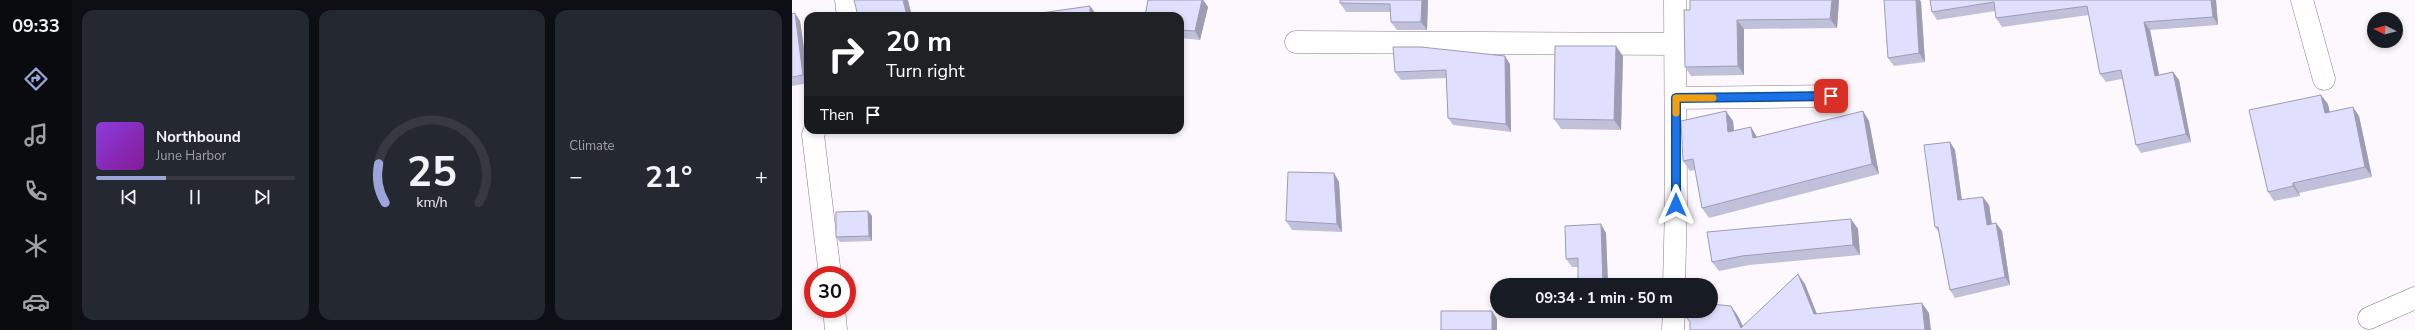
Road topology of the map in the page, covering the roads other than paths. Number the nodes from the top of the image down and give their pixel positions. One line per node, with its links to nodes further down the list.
1 (846, 0): 4 (street)
2 (1674, 0): 6 (street)
3 (2302, 0): 7 (street)
4 (848, 12)
5 (1296, 42): 6 (street)
6 (1675, 44): 9 (street)
7 (2324, 79)
8 (1831, 96): 9 (street)
9 (1676, 98): 12 (street)
10 (813, 134): 11 (street)
11 (829, 266)
12 (1674, 278)
13 (2415, 298): 16 (street)
14 (835, 318): 17 (street)
15 (1674, 318): 18 (street)
16 (2369, 318)
17 (836, 330)
18 (1673, 330)

